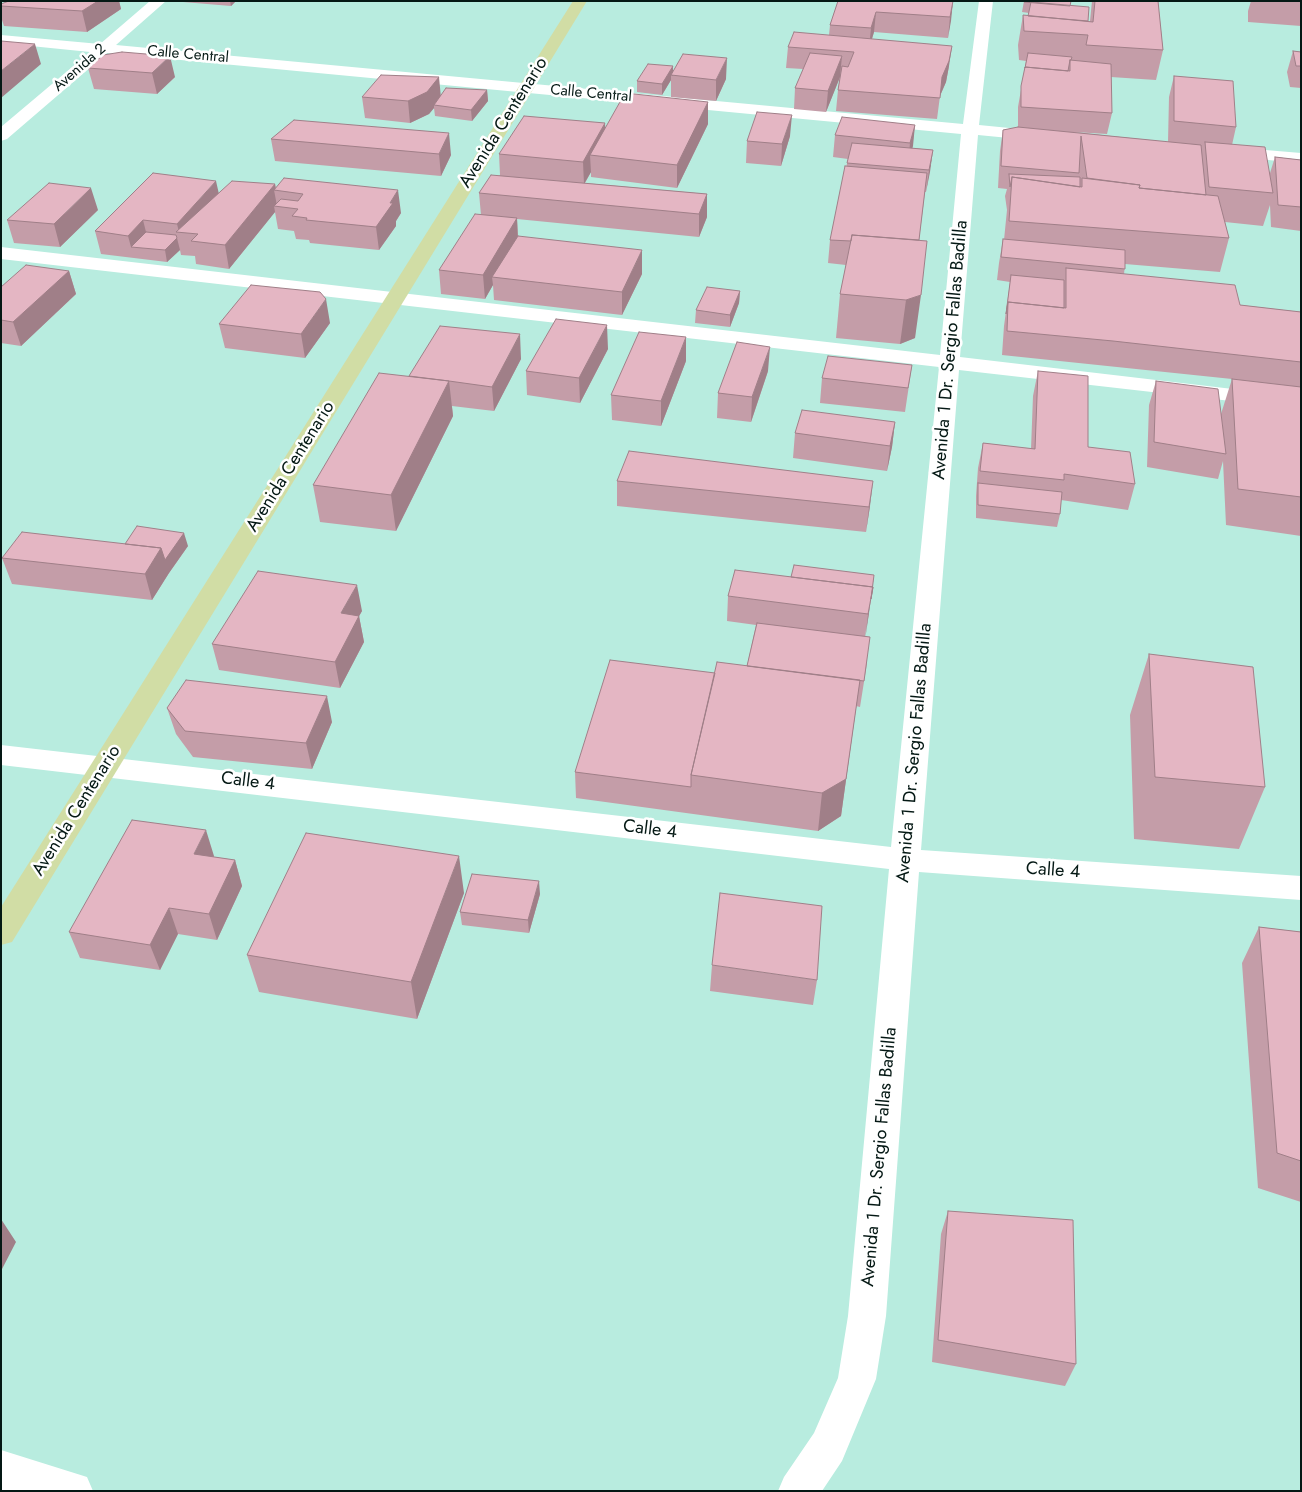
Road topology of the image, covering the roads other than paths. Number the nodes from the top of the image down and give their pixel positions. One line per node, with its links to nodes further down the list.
1 (159, 1): 5 (street, Avenida 2)
2 (580, 1): 6 (main road, Avenida Centenario)
3 (986, 1): 7 (street, Avenida 1 Dr. Sergio Fallas Badilla)
4 (1, 39): 5 (street, Calle Central)
5 (104, 48): 6 (street, Calle Central); 8 (street, Avenida 2)
6 (525, 87): 7 (street, Calle Central); 13 (main road, Avenida Centenario)
7 (970, 130): 9 (street, Calle Central); 14 (street, Avenida 1 Dr. Sergio Fallas Badilla)
8 (1, 136)
9 (1058, 137)
10 (1213, 151): 11 (street)
11 (1301, 158)
12 (1, 253): 13 (street)
13 (396, 298): 14 (street); 17 (main road, Avenida Centenario)
14 (950, 363): 15 (street); 18 (street, Avenida 1 Dr. Sergio Fallas Badilla)
15 (1301, 403)
16 (1, 754): 17 (street, Calle 4)
17 (106, 765): 18 (street, Calle 4); 20 (main road, Avenida Centenario)
18 (905, 860): 19 (street, Calle 4); 23 (street, Avenida 1 Dr. Sergio Fallas Badilla)
19 (1301, 888)
20 (1, 933)
21 (1, 1470): 22 (street)
22 (73, 1491)
23 (798, 1491)

